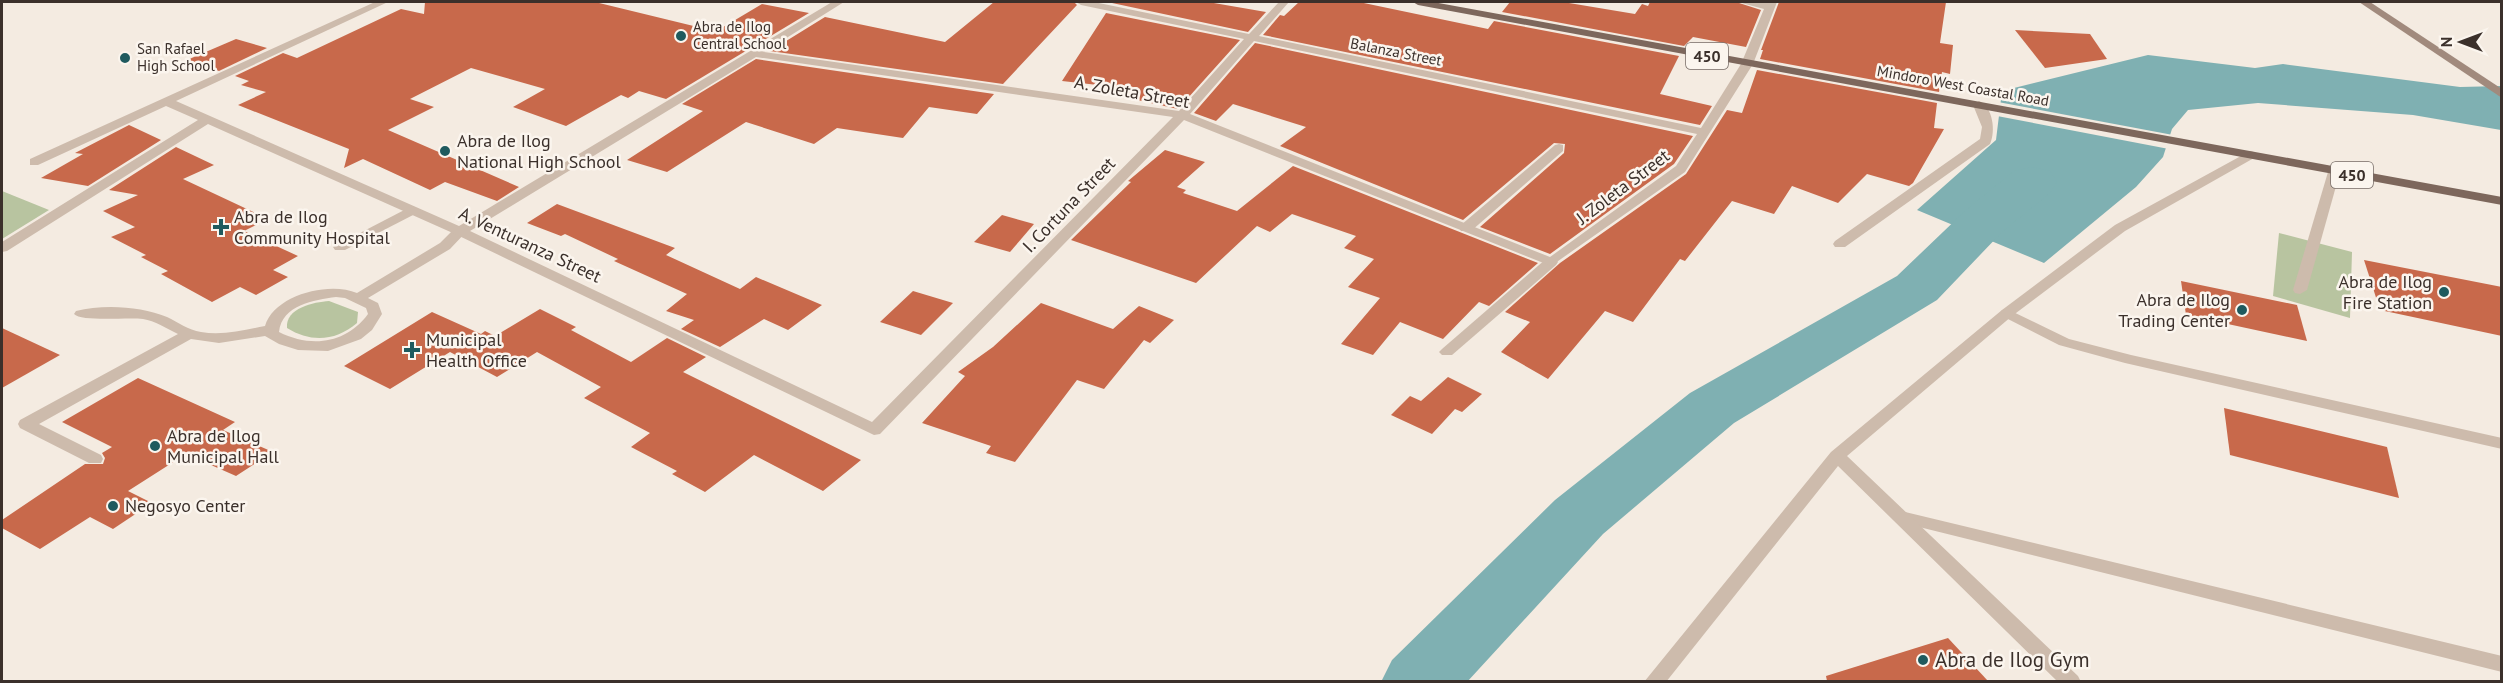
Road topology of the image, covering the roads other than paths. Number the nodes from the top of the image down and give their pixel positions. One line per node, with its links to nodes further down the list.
1 (383, 2): 13 (street)
2 (839, 2): 10 (street)
3 (1081, 2): 9 (street, Balanza Street)
4 (1284, 2): 9 (street, I. Cortuna Street)
5 (1418, 2): 11 (main road, Mindoro West Coastal Road / 450)
6 (1743, 2): 8 (street)
7 (2364, 2): 12 (main road)
8 (1771, 4): 11 (street, J. Zoleta Street)
9 (1251, 38): 15 (street, I. Cortuna Street); 17 (street, Balanza Street)
10 (756, 54): 15 (street, A. Zoleta Street); 25 (street)
11 (1747, 64): 14 (main road, Mindoro West Coastal Road / 450); 17 (street, J. Zoleta Street)
12 (2502, 95)
13 (165, 101): 16 (street, A. Venturanza Street); 20 (street)
14 (1979, 105): 19 (main road, Mindoro West Coastal Road / 450); 26 (street)
15 (1182, 115): 24 (street, A. Zoleta Street); 37 (street, I. Cortuna Street)
16 (206, 120): 23 (street, A. Venturanza Street); 28 (street)
17 (1704, 132): 29 (street, J. Zoleta Street)
18 (1559, 148): 24 (street)
19 (2250, 155): 21 (main road, Mindoro West Coastal Road / 450); 32 (street)
20 (34, 162)
21 (2334, 172): 22 (main road, Mindoro West Coastal Road / 450); 30 (street)
22 (2502, 201)
23 (412, 210): 25 (street, A. Venturanza Street); 27 (street)
24 (1466, 228): 29 (street, A. Zoleta Street)
25 (460, 231): 31 (street); 37 (street, A. Venturanza Street)
26 (1840, 244)
27 (339, 247)
28 (2, 248)
29 (1551, 262): 36 (street, J. Zoleta Street)
30 (2300, 290)
31 (358, 298): 34 (street); 34 (street)
32 (2007, 313): 38 (street); 39 (street)
33 (81, 314): 35 (street)
34 (271, 330): 35 (street)
35 (189, 334): 40 (street)
36 (1447, 352)
37 (874, 430)
38 (2502, 444)
39 (1837, 456): 41 (street); 43 (street)
40 (95, 459)
41 (1901, 517): 42 (street); 44 (street)
42 (2502, 664)
43 (1654, 681)
44 (2072, 681)

